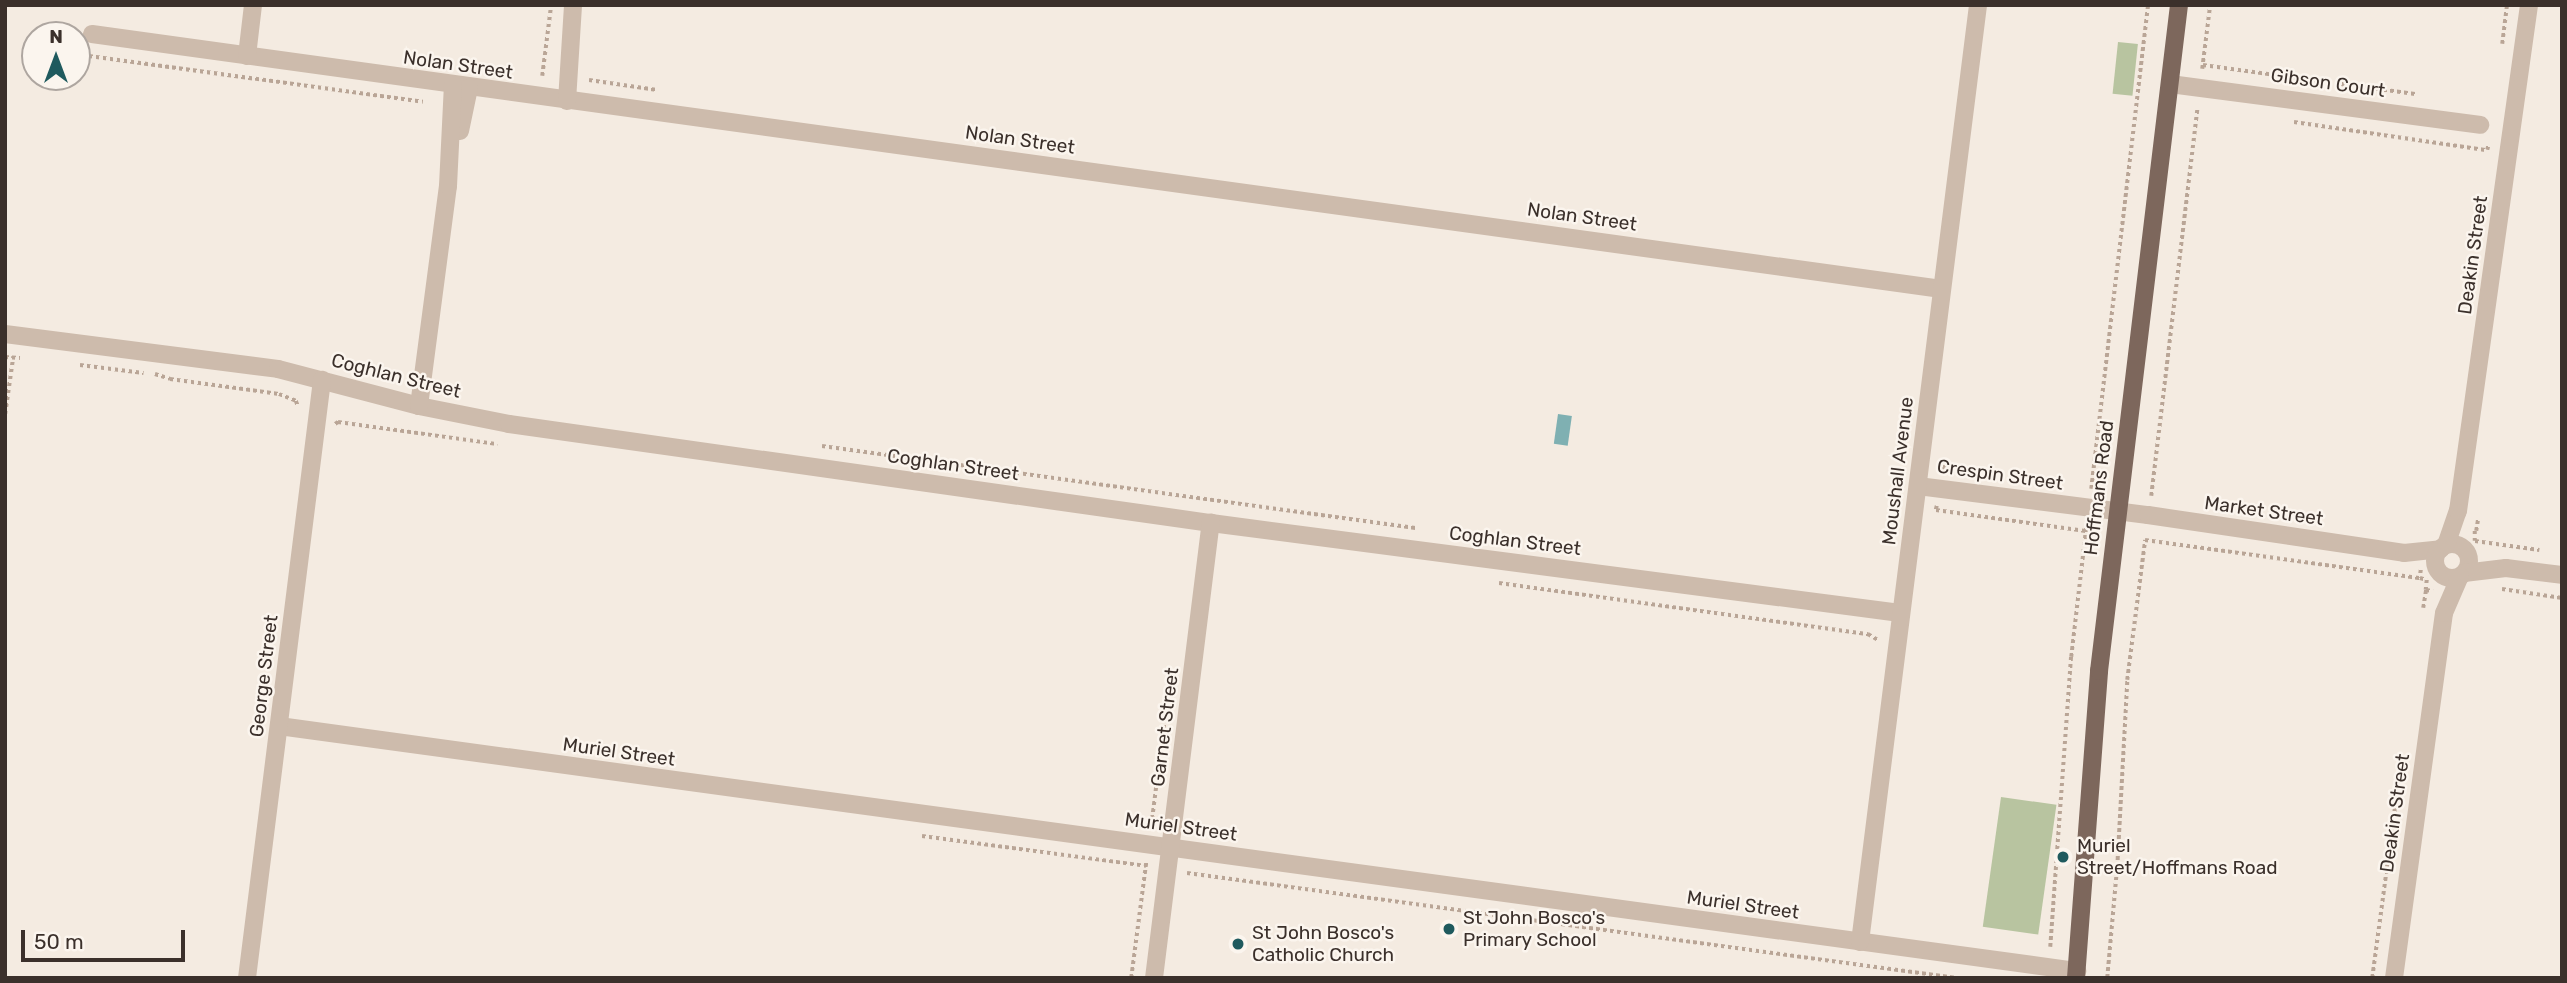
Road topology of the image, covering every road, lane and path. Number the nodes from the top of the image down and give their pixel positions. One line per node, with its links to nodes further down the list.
1 (253, 5): 12 (street)
2 (551, 5): 14 (path)
3 (572, 5): 19 (street)
4 (1978, 5): 22 (street, Moushall Avenue)
5 (2148, 5): 37 (path)
6 (2179, 5): 15 (main road, Hoffmans Road)
7 (2210, 5): 13 (path)
8 (2507, 5): 11 (path)
9 (2529, 5): 43 (street, Deakin Street)
10 (92, 34): 12 (street, Nolan Street)
11 (2500, 55)
12 (247, 56): 16 (street, Nolan Street)
13 (2203, 65): 17 (path); 18 (path)
14 (538, 81)
15 (2170, 83): 17 (street, Gibson Court); 38 (main road, Hoffmans Road)
16 (461, 86): 19 (street, Nolan Street); 29 (street)
17 (2200, 87): 21 (street, Gibson Court)
18 (2424, 96)
19 (559, 100): 22 (street, Nolan Street)
20 (2197, 109): 36 (path)
21 (2480, 125)
22 (1942, 289): 35 (street, Moushall Avenue)
23 (5, 334): 28 (street, Coghlan Street)
24 (5, 357): 25 (path)
25 (13, 357): 26 (path); 30 (path)
26 (23, 358)
27 (71, 361): 31 (path)
28 (323, 380): 29 (street, Coghlan Street); 56 (street, George Street)
29 (419, 406): 39 (street, Coghlan Street)
30 (5, 414)
31 (296, 420)
32 (331, 429): 33 (path)
33 (502, 444)
34 (813, 445): 40 (path)
35 (1918, 486): 37 (street, Crespin Street); 53 (street, Moushall Avenue)
36 (2164, 498)
37 (2088, 508): 38 (street, Crespin Street); 63 (path)
38 (2117, 512): 45 (street, Market Street); 64 (main road, Hoffmans Road)
39 (1211, 523): 53 (street, Coghlan Street); 58 (street, Garnet Street)
40 (1418, 528)
41 (2144, 540): 69 (path)
42 (2486, 543): 44 (path)
43 (2454, 549): 45 (street, Market Street); 46 (street, Market Street); 47 (street); 48 (street)
44 (2549, 552)
45 (2404, 553): 47 (street, Market Street)
46 (2505, 568): 48 (street, Market Street); 49 (street, Market Street)
47 (2439, 571): 48 (street); 54 (street, Deakin Street)
48 (2462, 575): 54 (street, Deakin Street)
49 (2562, 575)
50 (1488, 581): 53 (path)
51 (2496, 589): 52 (path)
52 (2562, 598)
53 (1892, 612): 62 (street, Moushall Avenue)
54 (2444, 613): 70 (street, Deakin Street)
55 (1165, 715): 57 (path)
56 (279, 726): 59 (street, Muriel Street); 65 (street, George Street)
57 (1151, 824): 58 (path); 59 (path)
58 (1173, 826): 60 (street, Garnet Street)
59 (1149, 844): 60 (street, Muriel Street); 66 (path)
60 (1170, 847): 62 (street, Muriel Street); 67 (street, Garnet Street)
61 (1187, 873): 68 (path)
62 (1860, 942): 64 (street, Muriel Street)
63 (2050, 947)
64 (2076, 974)
65 (247, 978)
66 (1131, 978)
67 (1153, 978)
68 (1957, 978)
69 (2107, 978)
70 (2394, 978)

